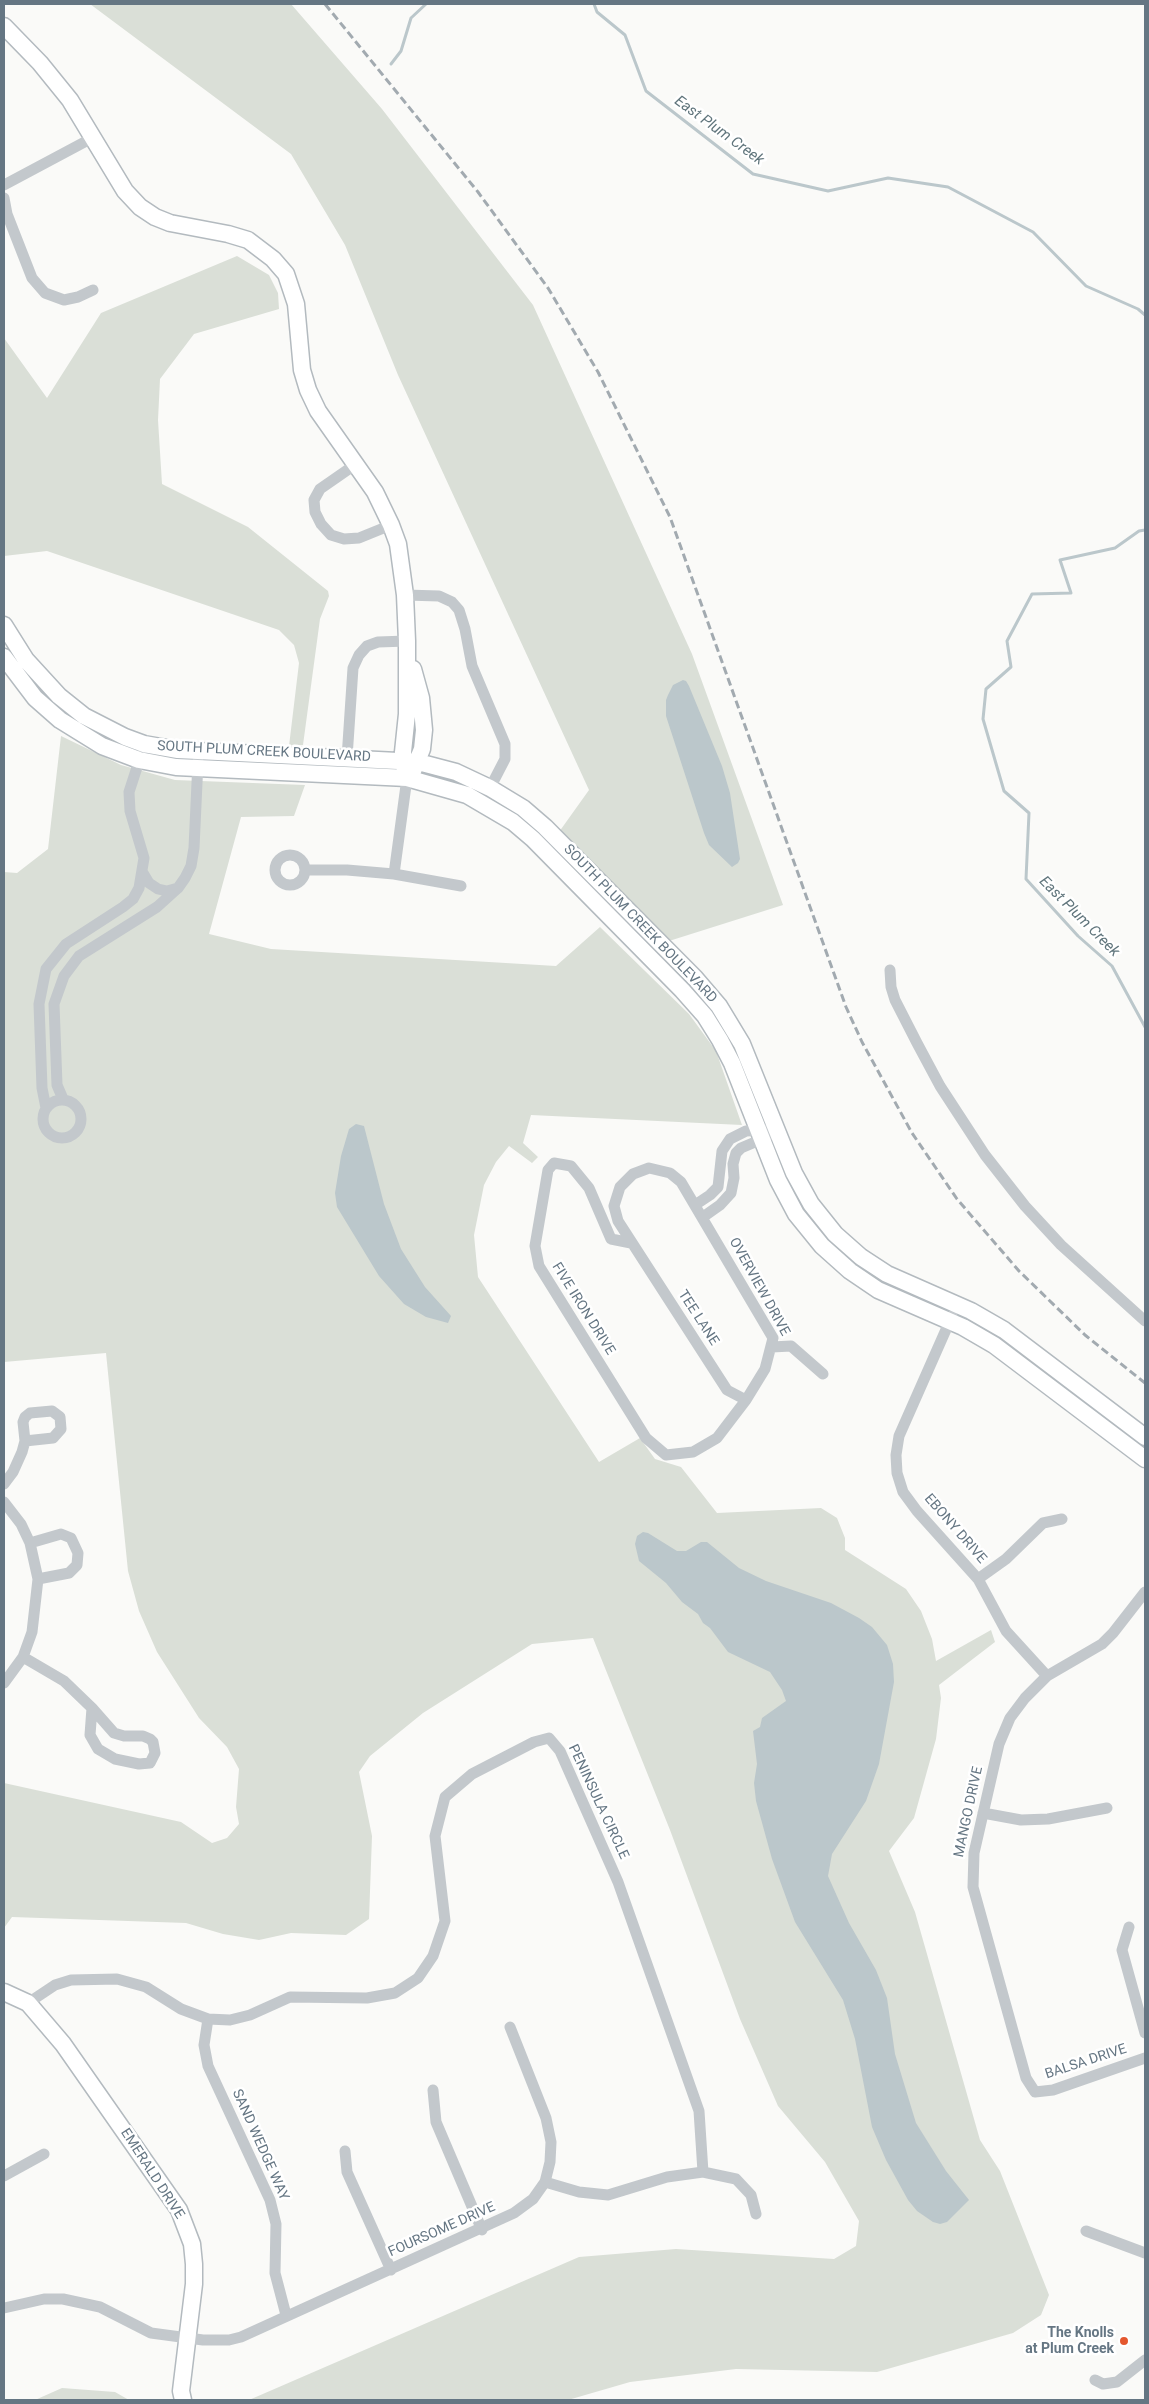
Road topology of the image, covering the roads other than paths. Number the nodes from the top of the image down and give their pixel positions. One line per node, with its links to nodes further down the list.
1 (4, 26): 2 (street)
2 (94, 137): 3 (street); 6 (street)
3 (4, 185)
4 (4, 198): 5 (street)
5 (93, 290)
6 (356, 464): 7 (street); 7 (street)
7 (391, 525): 8 (street)
8 (406, 594): 10 (street); 19 (street)
9 (4, 625): 12 (street, SOUTH PLUM CREEK BOULEVARD)
10 (407, 641): 14 (street); 16 (street)
11 (4, 657): 15 (street, SOUTH PLUM CREEK BOULEVARD)
12 (144, 744): 13 (street, SOUTH PLUM CREEK BOULEVARD); 15 (street)
13 (199, 751): 14 (street, SOUTH PLUM CREEK BOULEVARD); 17 (street)
14 (347, 758): 16 (street, SOUTH PLUM CREEK BOULEVARD)
15 (139, 760): 17 (street, SOUTH PLUM CREEK BOULEVARD); 21 (street)
16 (411, 762): 18 (street); 19 (street, SOUTH PLUM CREEK BOULEVARD)
17 (197, 768): 18 (street, SOUTH PLUM CREEK BOULEVARD); 24 (street)
18 (407, 778): 22 (street); 29 (street, SOUTH PLUM CREEK BOULEVARD)
19 (490, 788): 28 (street, SOUTH PLUM CREEK BOULEVARD)
20 (305, 870): 22 (street)
21 (143, 873): 24 (street); 27 (street)
22 (394, 874): 23 (street)
23 (461, 886)
24 (178, 888): 26 (street)
25 (890, 970): 35 (street)
26 (64, 1099): 27 (street); 27 (street)
27 (46, 1108)
28 (777, 1131): 29 (street); 33 (street, SOUTH PLUM CREEK BOULEVARD)
29 (759, 1135): 30 (street); 31 (street); 34 (street, SOUTH PLUM CREEK BOULEVARD)
30 (695, 1204): 31 (street, OVERVIEW DRIVE); 32 (street, OVERVIEW DRIVE)
31 (703, 1217): 36 (street, OVERVIEW DRIVE)
32 (631, 1243): 38 (street, TEE LANE); 38 (street, FIVE IRON DRIVE)
33 (957, 1305): 34 (street, EBONY DRIVE); 39 (street, SOUTH PLUM CREEK BOULEVARD)
34 (950, 1321): 41 (street, SOUTH PLUM CREEK BOULEVARD); 47 (street, EBONY DRIVE)
35 (1145, 1321)
36 (772, 1347): 37 (street, OVERVIEW DRIVE); 38 (street)
37 (822, 1374)
38 (746, 1400)
39 (1145, 1437)
40 (24, 1441): 42 (street)
41 (1145, 1459)
42 (4, 1484)
43 (4, 1502): 45 (street)
44 (1062, 1520): 47 (street)
45 (30, 1543): 46 (street); 46 (street)
46 (38, 1579): 49 (street)
47 (978, 1579): 50 (street, EBONY DRIVE)
48 (1145, 1592): 50 (street, MANGO DRIVE)
49 (23, 1657): 51 (street); 52 (street)
50 (1047, 1676): 54 (street, MANGO DRIVE)
51 (4, 1682)
52 (92, 1708): 52 (street)
53 (1107, 1808): 54 (street)
54 (983, 1813): 63 (street, MANGO DRIVE)
55 (1129, 1927): 60 (street)
56 (4, 1992): 57 (street, EMERALD DRIVE)
57 (28, 2003): 58 (street, PENINSULA CIRCLE); 76 (street, EMERALD DRIVE)
58 (208, 2019): 66 (street, PENINSULA CIRCLE); 75 (street, SAND WEDGE WAY)
59 (510, 2027): 68 (street, FOURSOME DRIVE)
60 (1145, 2033)
61 (1145, 2058): 63 (street, BALSA DRIVE)
62 (433, 2090): 70 (street)
63 (1035, 2092)
64 (345, 2151): 73 (street)
65 (44, 2154): 67 (street)
66 (703, 2172): 68 (street); 69 (street)
67 (4, 2176)
68 (544, 2182): 70 (street, FOURSOME DRIVE)
69 (756, 2214)
70 (482, 2230): 73 (street, FOURSOME DRIVE)
71 (1086, 2231): 72 (street)
72 (1145, 2252)
73 (392, 2270): 75 (street, FOURSOME DRIVE)
74 (4, 2308): 76 (street, FOURSOME DRIVE)
75 (286, 2315): 76 (street, FOURSOME DRIVE)
76 (188, 2338): 79 (street, EMERALD DRIVE)
77 (1145, 2360): 78 (street)
78 (1095, 2380)
79 (183, 2400)

